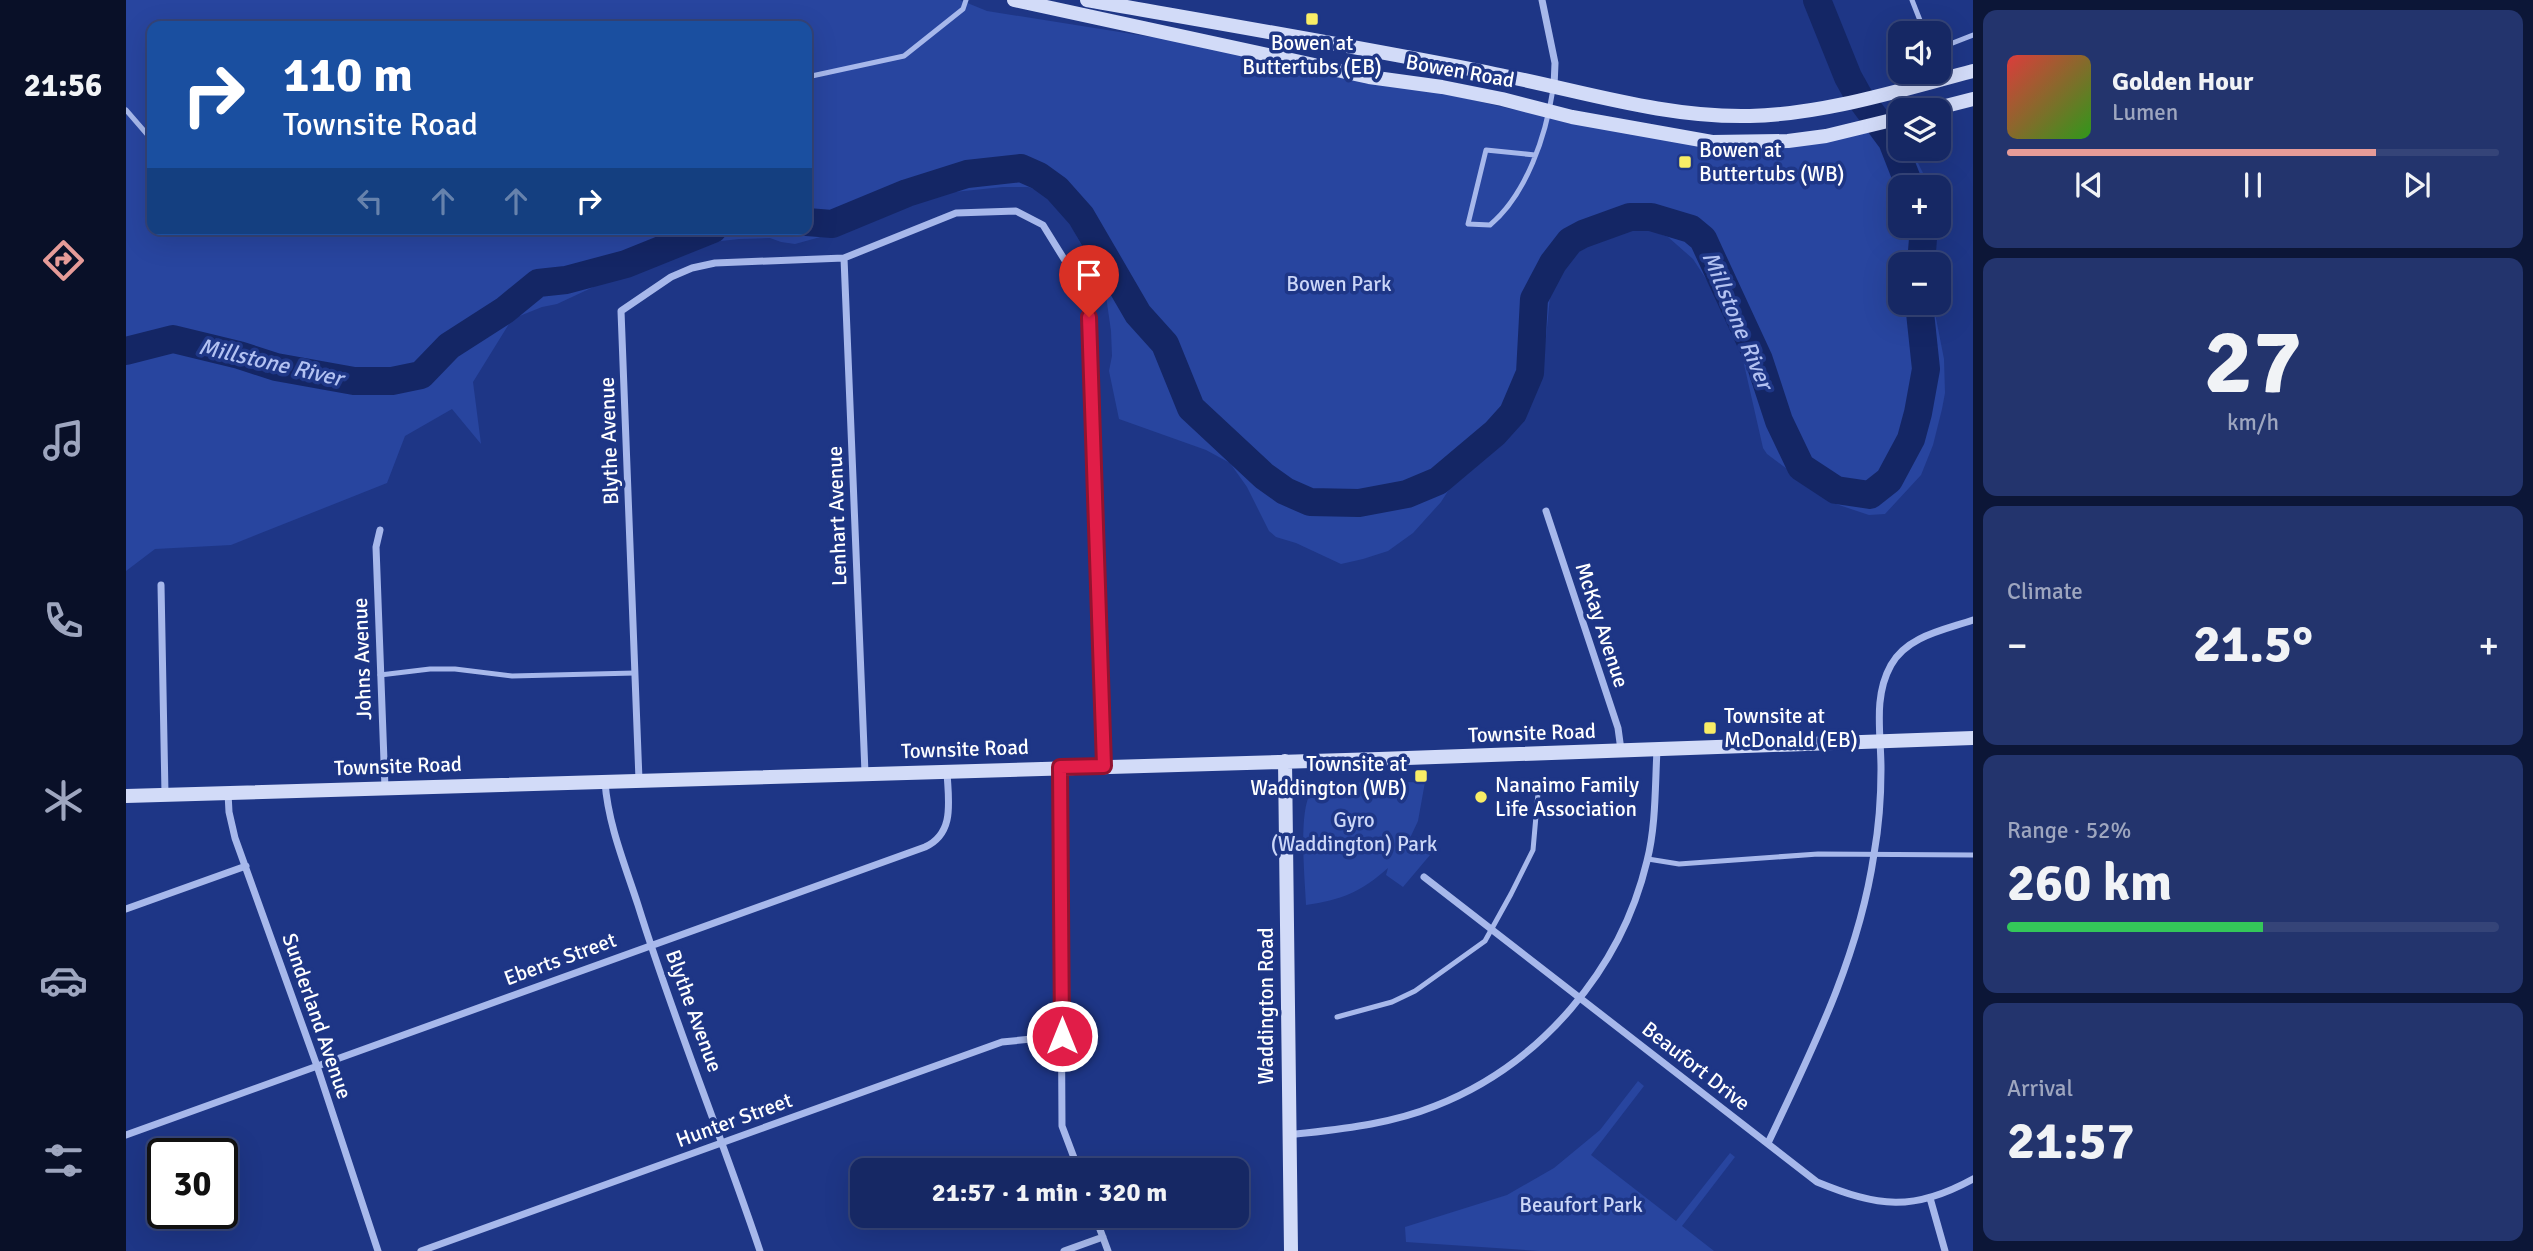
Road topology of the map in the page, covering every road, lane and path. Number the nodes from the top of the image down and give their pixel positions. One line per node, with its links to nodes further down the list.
1 (966, 0): 12 (lane)
2 (1014, 0): 8 (street, Bowen Road)
3 (1087, 0): 6 (street, Bowen Road)
4 (1542, 0): 13 (street)
5 (1912, 0): 7 (lane)
6 (1142, 5): 8 (lane); 13 (street, Bowen Road)
7 (1920, 21)
8 (1137, 28): 17 (street, Bowen Road)
9 (1973, 35): 10 (lane)
10 (1951, 44)
11 (1973, 71): 13 (street, Bowen Road)
12 (812, 76)
13 (1553, 87): 17 (lane)
14 (1973, 99): 15 (street)
15 (1951, 105)
16 (126, 110): 19 (lane)
17 (1550, 111): 18 (street, Bowen Road); 20 (lane)
18 (1888, 121)
19 (147, 134)
20 (1535, 155): 20 (lane)
21 (844, 258): 26 (street, Blythe Avenue); 33 (street); 36 (street, Lenhart Avenue)
22 (1546, 511): 30 (street, McKay Avenue)
23 (380, 530): 27 (street, Johns Avenue)
24 (162, 585): 42 (street)
25 (1973, 620): 29 (street)
26 (636, 673): 27 (lane); 37 (street, Blythe Avenue)
27 (380, 675): 39 (street, Johns Avenue)
28 (1973, 738): 29 (street, Townsite Road)
29 (1880, 743): 31 (street, Townsite Road); 44 (street)
30 (1621, 750): 31 (street, Townsite Road); 32 (street, Townsite Road)
31 (1657, 750): 46 (street)
32 (1285, 761): 33 (street, Townsite Road); 57 (street, Waddington Road)
33 (1104, 766): 34 (street, Townsite Road)
34 (1060, 767): 35 (street, Townsite Road); 54 (street)
35 (947, 771): 36 (street, Townsite Road); 51 (street, Eberts Street)
36 (865, 773): 37 (street, Townsite Road)
37 (639, 780): 38 (street, Townsite Road)
38 (605, 781): 39 (street, Townsite Road); 51 (street, Blythe Avenue)
39 (385, 788): 40 (street, Townsite Road)
40 (228, 792): 42 (street, Townsite Road); 47 (street, Sunderland Avenue)
41 (1538, 793): 50 (lane)
42 (165, 794): 43 (street, Townsite Road)
43 (126, 796)
44 (1874, 855): 45 (lane); 46 (lane); 59 (street)
45 (1973, 855)
46 (1648, 859): 52 (street)
47 (246, 866): 49 (street); 55 (street, Sunderland Avenue)
48 (1424, 877): 50 (street, Beaufort Drive)
49 (126, 909)
50 (1491, 929): 52 (street, Beaufort Drive); 53 (lane)
51 (650, 945): 55 (street, Eberts Street); 58 (street, Blythe Avenue)
52 (1581, 998): 57 (street); 59 (street, Beaufort Drive)
53 (1337, 1017)
54 (1062, 1036): 58 (street, Hunter Street); 60 (street)
55 (317, 1066): 56 (street, Eberts Street); 65 (street, Sunderland Avenue)
56 (126, 1135)
57 (1288, 1135): 70 (street, Waddington Road)
58 (723, 1143): 66 (street, Hunter Street); 67 (street, Blythe Avenue)
59 (1768, 1143): 62 (street, Beaufort Drive)
60 (1074, 1158)
61 (1973, 1179): 62 (street, Beaufort Drive)
62 (1930, 1198): 71 (street)
63 (1100, 1228): 64 (street)
64 (1103, 1237): 68 (street); 69 (street)
65 (378, 1251)
66 (421, 1251)
67 (760, 1251)
68 (1064, 1251)
69 (1108, 1251)
70 (1291, 1251)
71 (1945, 1251)

